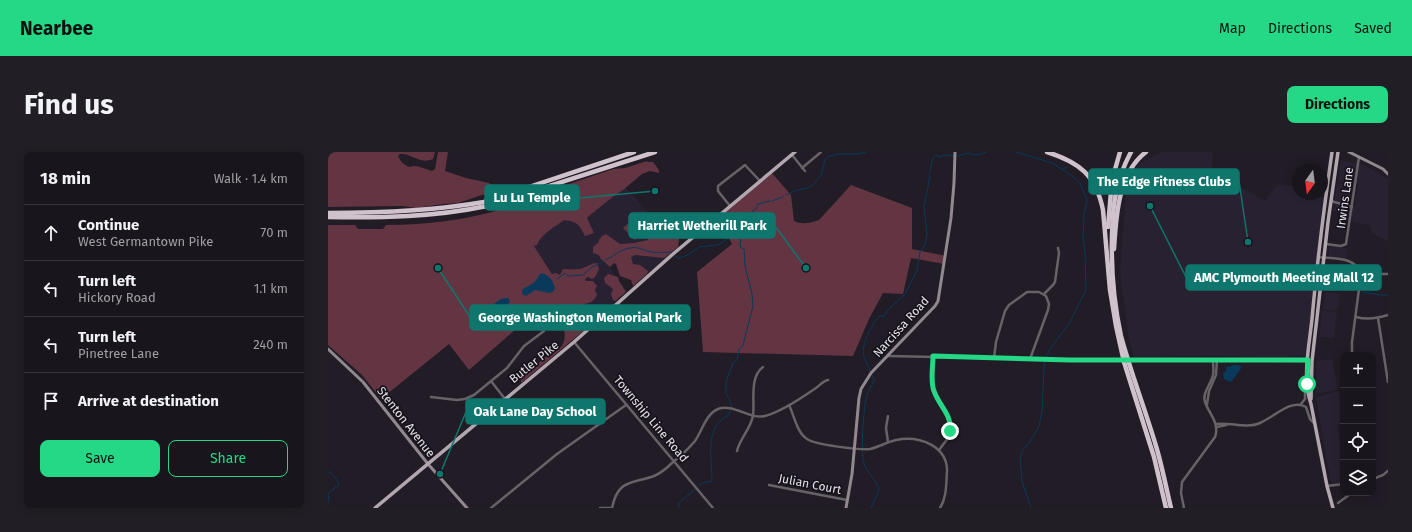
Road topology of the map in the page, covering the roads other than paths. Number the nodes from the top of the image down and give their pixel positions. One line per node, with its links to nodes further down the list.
1 (634, 152): 21 (highway)
2 (655, 152): 22 (highway)
3 (821, 152): 14 (street)
4 (1047, 152): 24 (highway)
5 (1120, 152): 24 (highway)
6 (1131, 152): 30 (highway)
7 (1146, 152): 30 (highway)
8 (1332, 152): 26 (main road)
9 (1338, 152): 18 (main road)
10 (1349, 152): 13 (street)
11 (793, 153): 14 (street); 17 (main road, Butler Pike)
12 (955, 155): 39 (street, Narcissa Road)
13 (1360, 156): 16 (street); 20 (street, Irwins Lane)
14 (802, 168): 15 (street)
15 (805, 171)
16 (1388, 172)
17 (760, 181): 19 (main road, Butler Pike); 19 (street)
18 (1331, 201): 20 (street); 23 (main road)
19 (730, 206): 36 (main road, Butler Pike)
20 (1352, 206): 23 (street, Irwins Lane)
21 (328, 213)
22 (328, 217)
23 (1326, 244): 27 (main road)
24 (1107, 247): 43 (highway)
25 (1058, 248): 31 (street)
26 (1318, 257): 27 (street); 45 (main road)
27 (1324, 258): 28 (street); 45 (main road)
28 (1361, 274): 29 (street); 33 (street)
29 (1388, 274)
30 (1114, 287): 43 (highway)
31 (1044, 294): 41 (street); 42 (street)
32 (1388, 315): 34 (street)
33 (1356, 317): 34 (street); 38 (street)
34 (1378, 318): 50 (street)
35 (544, 331): 48 (street)
36 (574, 342): 52 (main road, Butler Pike); 56 (street, Township Line Road)
37 (328, 350): 66 (street, Stenton Avenue)
38 (1352, 352)
39 (888, 356): 40 (street); 62 (street, Narcissa Road)
40 (933, 356): 41 (street); 63 (street)
41 (994, 358): 42 (street)
42 (1030, 359): 44 (street)
43 (1126, 360): 83 (highway); 84 (highway)
44 (1215, 360): 45 (street); 60 (street)
45 (1310, 361): 49 (main road); 55 (main road)
46 (763, 367): 57 (street)
47 (828, 380): 53 (street)
48 (491, 382): 51 (street); 52 (street)
49 (1307, 382): 54 (street); 55 (main road)
50 (1388, 382)
51 (431, 397)
52 (505, 399): 66 (main road, Butler Pike)
53 (789, 404): 57 (street); 62 (street)
54 (1300, 404): 59 (street); 60 (street)
55 (1311, 404): 59 (main road)
56 (626, 405): 65 (street, Township Line Road); 77 (street)
57 (753, 415): 64 (street); 65 (street)
58 (888, 416): 61 (street)
59 (1315, 423): 71 (main road)
60 (1216, 426): 85 (street)
61 (888, 442): 62 (street); 63 (street)
62 (854, 448): 73 (street, Narcissa Road)
63 (939, 450): 82 (street)
64 (737, 451)
65 (674, 461): 79 (street); 80 (street, Township Line Road)
66 (428, 464): 75 (main road, Butler Pike); 76 (street, Stenton Avenue)
67 (1388, 471): 68 (street)
68 (1376, 478)
69 (1340, 484): 71 (street)
70 (769, 485): 73 (street, Julian Court)
71 (1327, 486): 86 (main road)
72 (1348, 496): 74 (street)
73 (847, 500): 81 (street, Narcissa Road)
74 (1338, 503)
75 (375, 508)
76 (467, 508)
77 (491, 508)
78 (600, 508): 79 (street)
79 (613, 508)
80 (713, 508)
81 (846, 508)
82 (940, 508)
83 (1166, 508)
84 (1171, 508)
85 (1184, 508)
86 (1333, 508)

